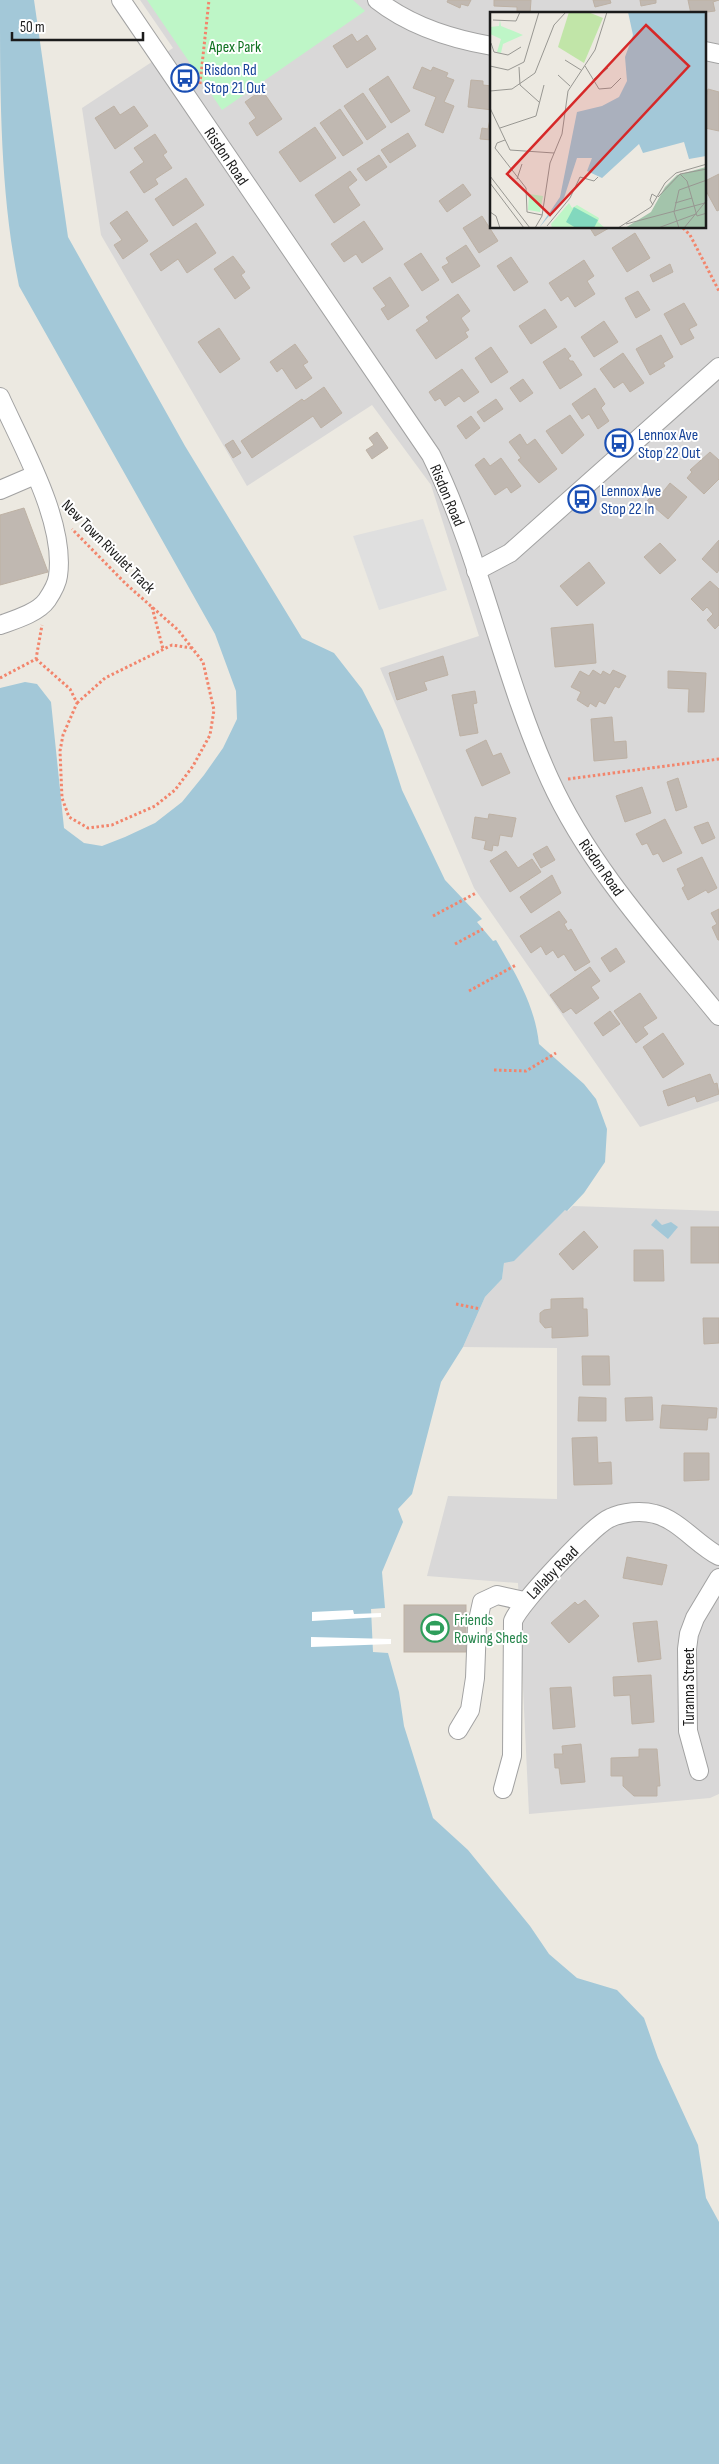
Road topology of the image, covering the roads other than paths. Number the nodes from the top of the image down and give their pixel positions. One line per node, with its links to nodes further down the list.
1 (121, 0): 10 (street, Risdon Road)
2 (377, 0): 3 (street)
3 (490, 46)
4 (706, 51): 5 (street)
5 (719, 54)
6 (719, 367): 10 (street)
7 (0, 397): 8 (street)
8 (35, 475): 9 (street); 11 (street)
9 (0, 490)
10 (476, 571): 12 (street, Risdon Road)
11 (0, 625)
12 (719, 1016)
13 (719, 1556): 15 (street, Lallaby Road)
14 (719, 1578): 17 (street, Turanna Street)
15 (524, 1602): 16 (street); 18 (street, Lallaby Road)
16 (458, 1730)
17 (699, 1771)
18 (503, 1789)

